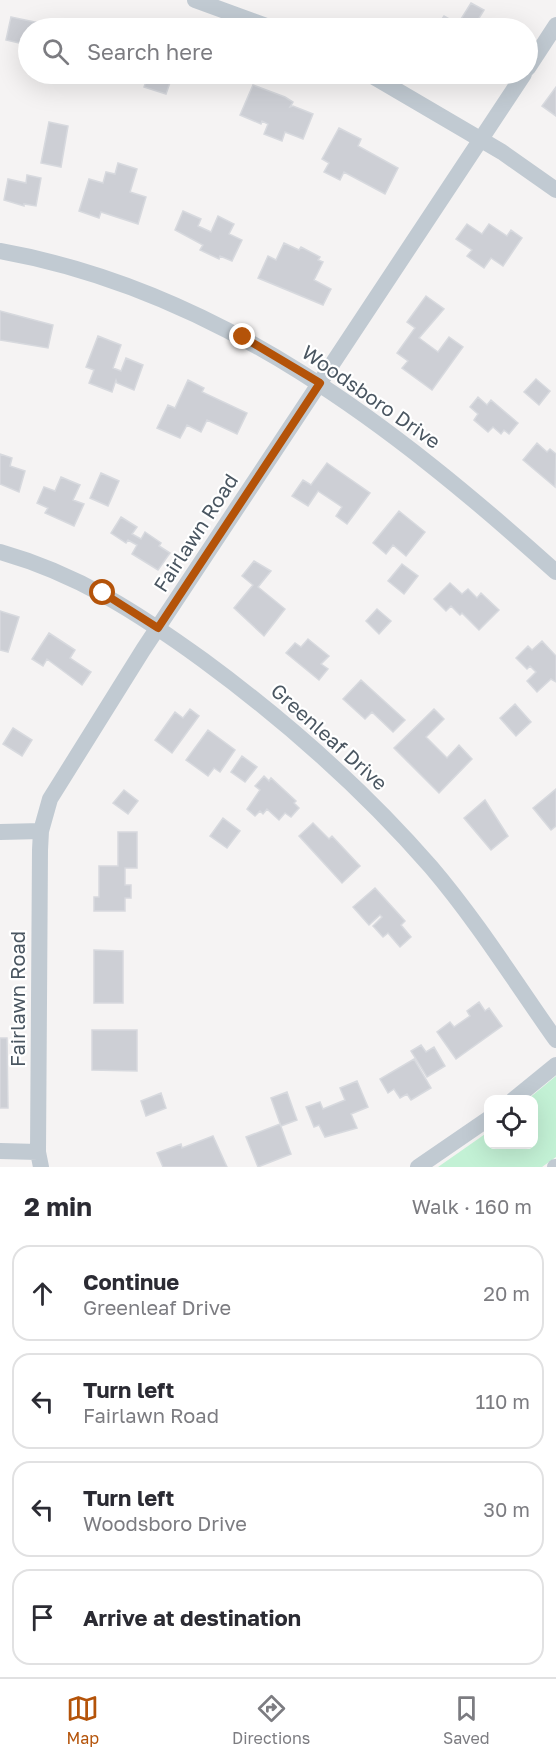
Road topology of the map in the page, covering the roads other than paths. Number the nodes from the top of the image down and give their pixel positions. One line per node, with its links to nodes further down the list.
1 (195, 0): 2 (street)
2 (244, 18)
3 (556, 25): 4 (street)
4 (538, 53)
5 (386, 84): 7 (street)
6 (517, 84): 7 (street, Fairlawn Road)
7 (481, 139): 8 (street); 10 (street, Fairlawn Road)
8 (556, 190)
9 (0, 251): 10 (street, Woodsboro Drive)
10 (320, 383): 12 (street, Woodsboro Drive); 13 (street, Fairlawn Road)
11 (0, 552): 13 (street, Greenleaf Drive)
12 (556, 572)
13 (158, 628): 14 (street, Fairlawn Road); 16 (street, Greenleaf Drive)
14 (41, 831): 15 (street); 21 (street, Fairlawn Road)
15 (0, 832)
16 (556, 1040)
17 (556, 1065): 18 (street)
18 (519, 1095)
19 (484, 1122): 22 (street)
20 (0, 1151): 21 (street)
21 (40, 1159)
22 (418, 1167)

